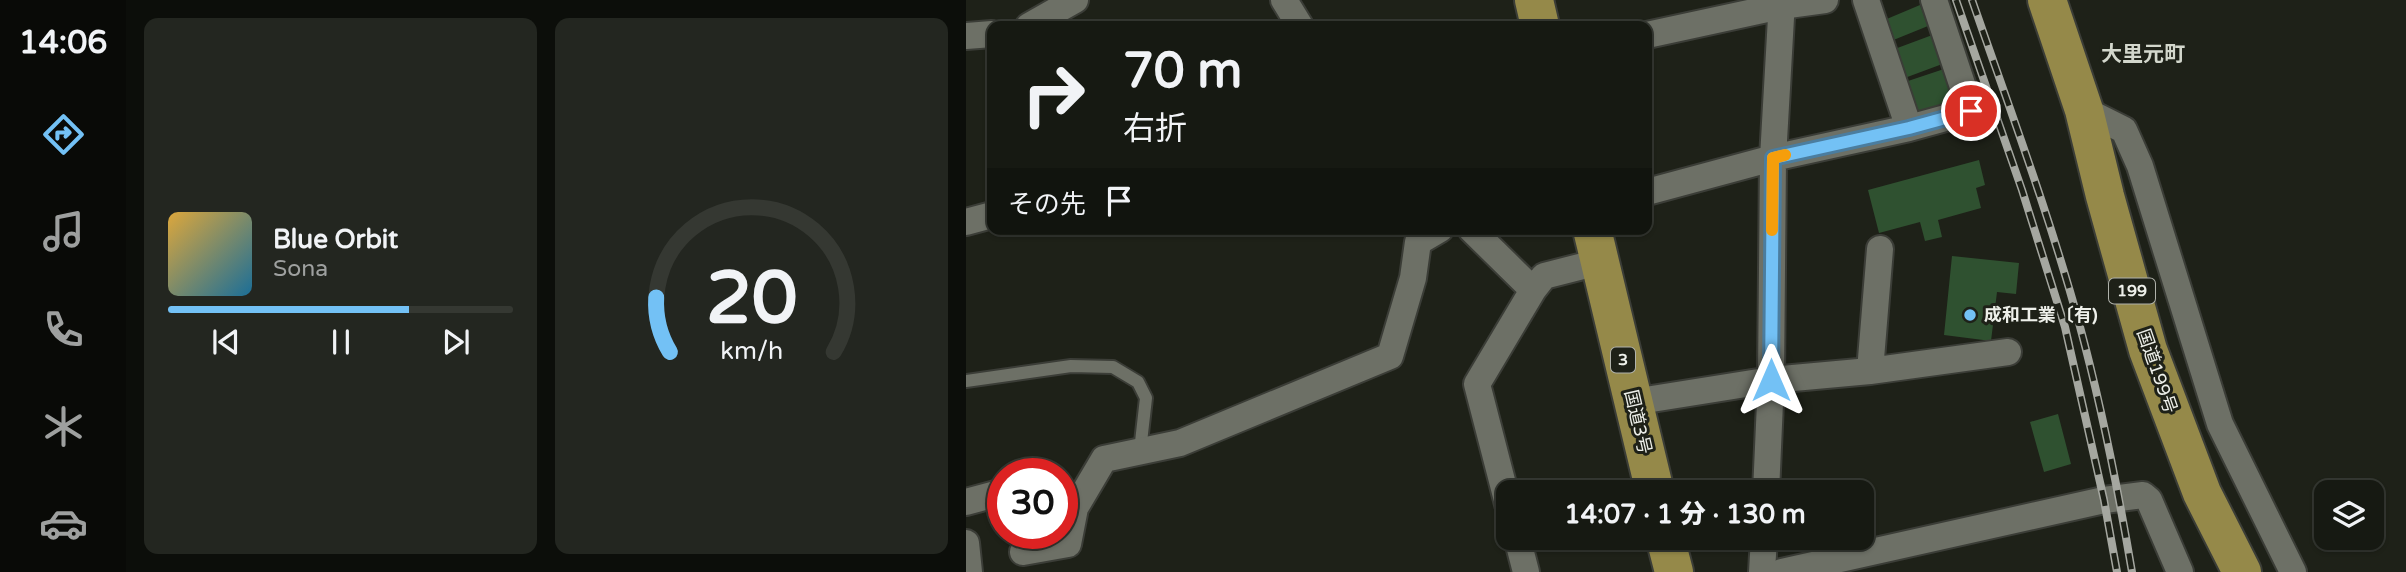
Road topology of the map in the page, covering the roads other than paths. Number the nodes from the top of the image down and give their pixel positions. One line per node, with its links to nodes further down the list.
1 (1075, 0): 9 (street)
2 (1284, 0): 10 (street)
3 (1534, 0): 11 (highway)
4 (1825, 0): 8 (street)
5 (1866, 0): 16 (street)
6 (1934, 0): 16 (street)
7 (2047, 0): 15 (highway, 国道199号 / 199)
8 (1781, 3): 12 (street); 17 (street)
9 (1039, 21)
10 (1297, 21)
11 (1539, 21)
12 (1652, 33)
13 (987, 34): 14 (street)
14 (966, 36)
15 (2084, 110): 48 (highway, 国道199号 / 199); 49 (street)
16 (1909, 128): 17 (street)
17 (1773, 158): 18 (street); 28 (street)
18 (1652, 191)
19 (987, 216): 20 (street)
20 (966, 222)
21 (1430, 235): 31 (street)
22 (1477, 235): 25 (street)
23 (1595, 245): 25 (street); 30 (highway, 国道3号 / 3)
24 (1880, 249): 27 (street)
25 (1533, 290): 32 (street)
26 (2008, 352): 27 (street)
27 (1870, 371): 28 (street)
28 (1771, 380): 30 (street); 34 (street)
29 (966, 381): 31 (lane)
30 (1633, 402): 33 (highway, 国道3号 / 3)
31 (1140, 452): 41 (street)
32 (1502, 480)
33 (1652, 480)
34 (1767, 480)
35 (987, 496): 36 (street)
36 (966, 502)
37 (966, 543): 42 (street)
38 (1520, 550): 43 (street)
39 (1668, 550): 44 (highway)
40 (1763, 550): 45 (street)
41 (1023, 552)
42 (969, 572)
43 (1526, 572)
44 (1674, 572)
45 (1762, 572)
46 (1782, 572): 47 (street)
47 (2180, 572)
48 (2242, 572)
49 (2294, 572)

